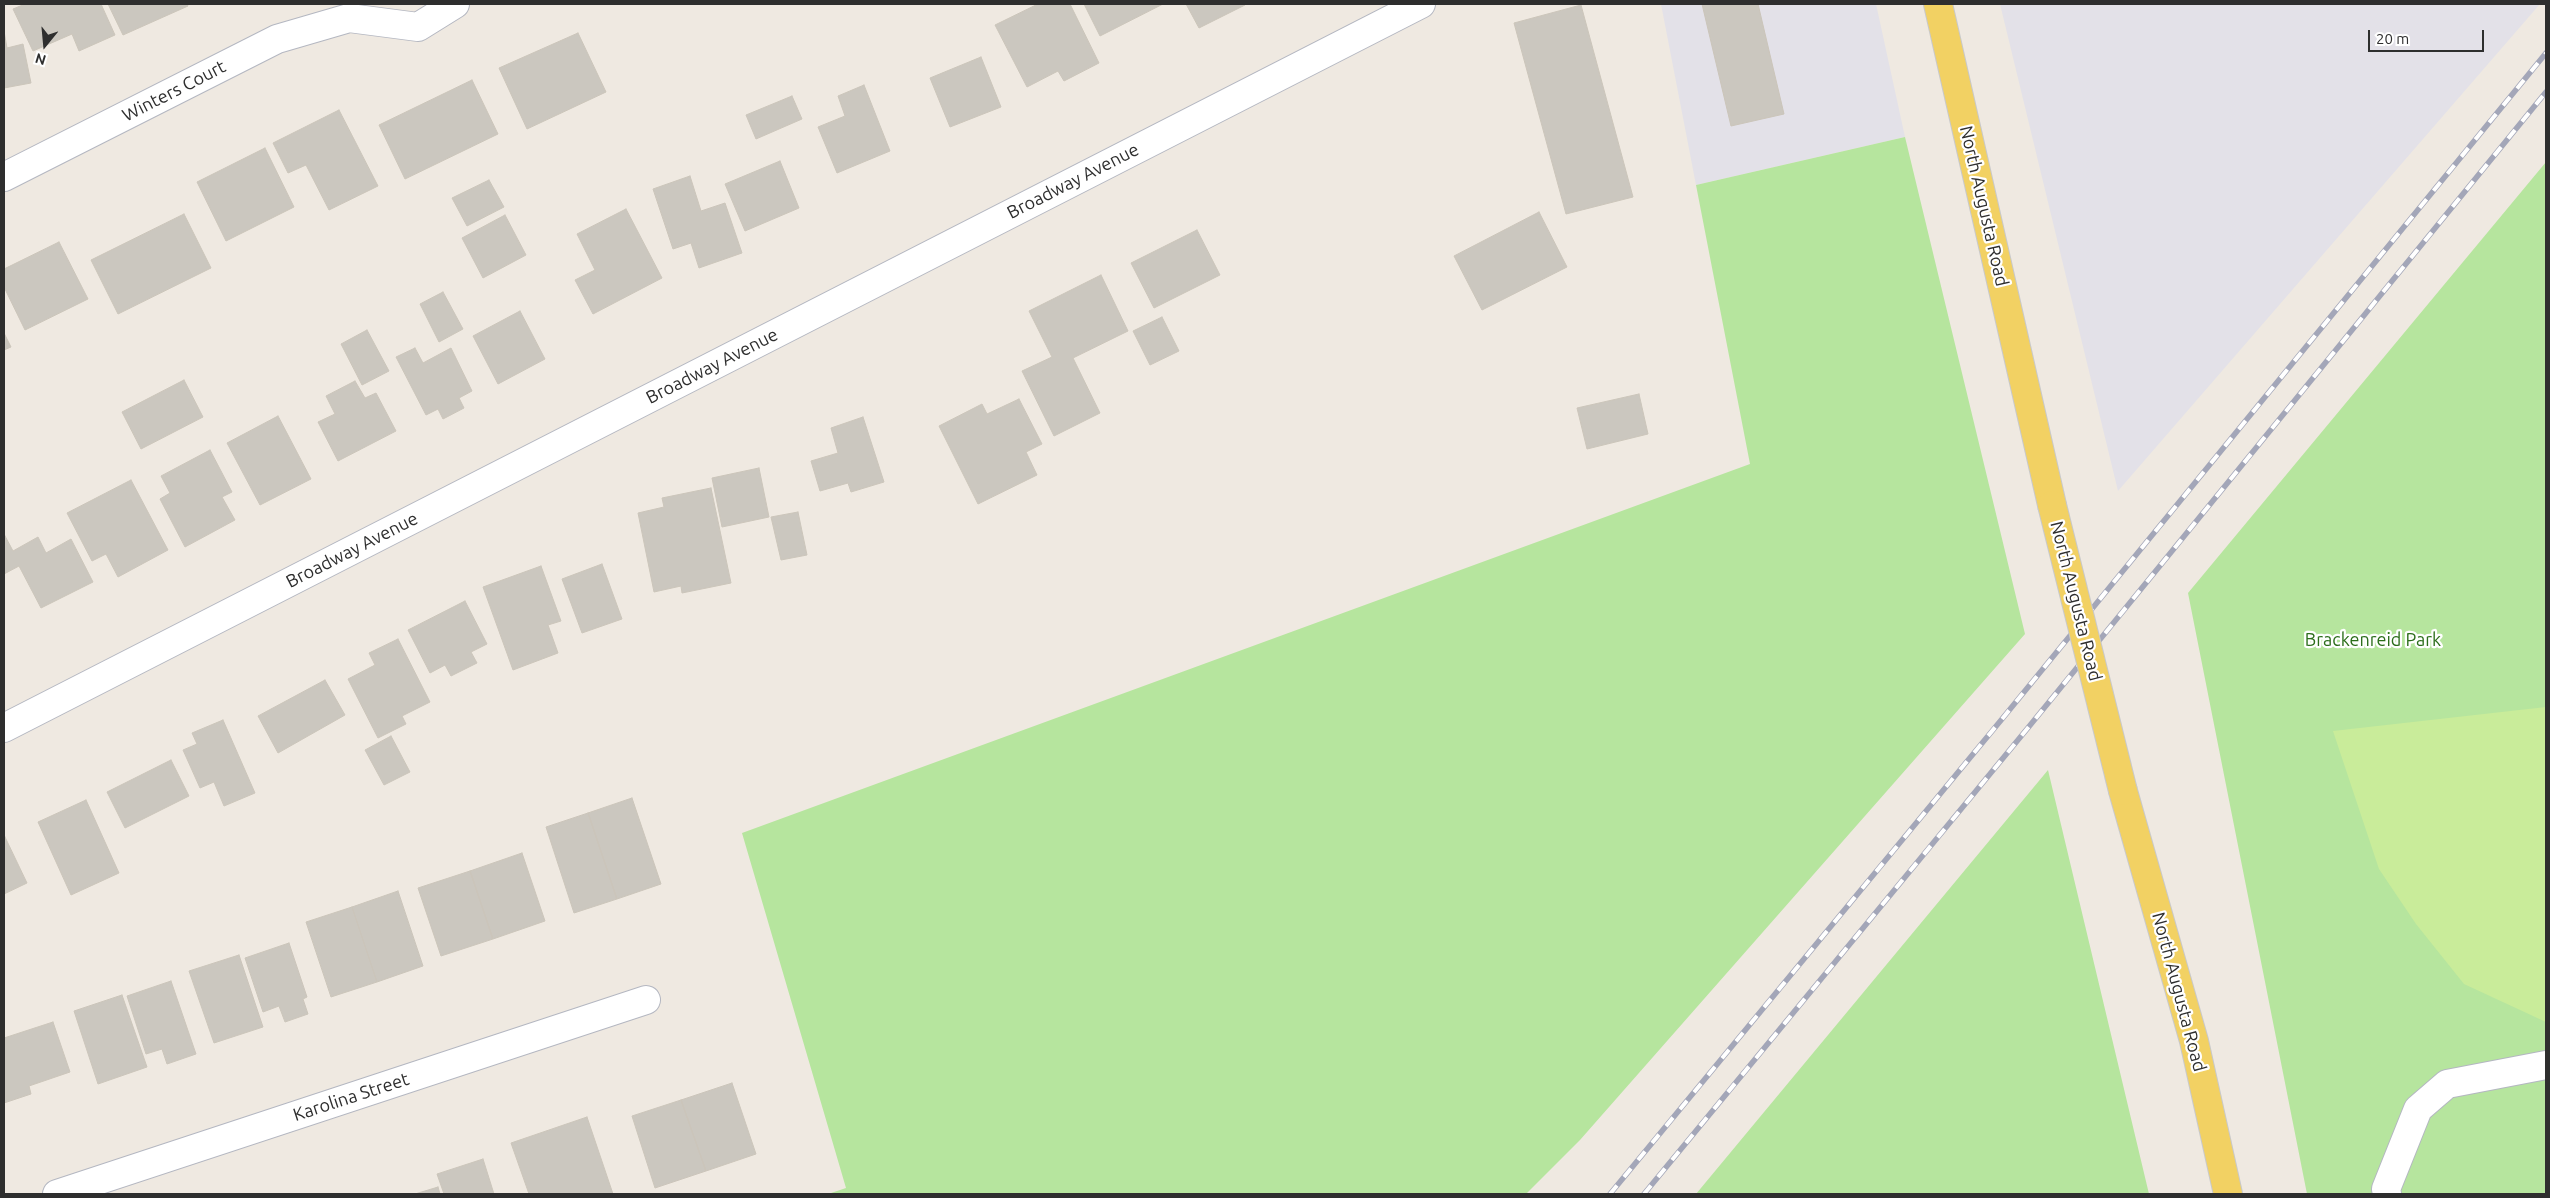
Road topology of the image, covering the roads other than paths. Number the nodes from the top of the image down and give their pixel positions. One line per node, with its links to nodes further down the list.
1 (455, 4): 4 (street, Winters Court)
2 (1421, 4): 6 (street, Broadway Avenue)
3 (1938, 4): 10 (main road, North Augusta Road, bridge)
4 (354, 11): 5 (street, Winters Court)
5 (4, 177)
6 (4, 728)
7 (646, 1000): 9 (street, Karolina Street)
8 (2546, 1065): 11 (street)
9 (57, 1194)
10 (2228, 1194)
11 (2387, 1194)

